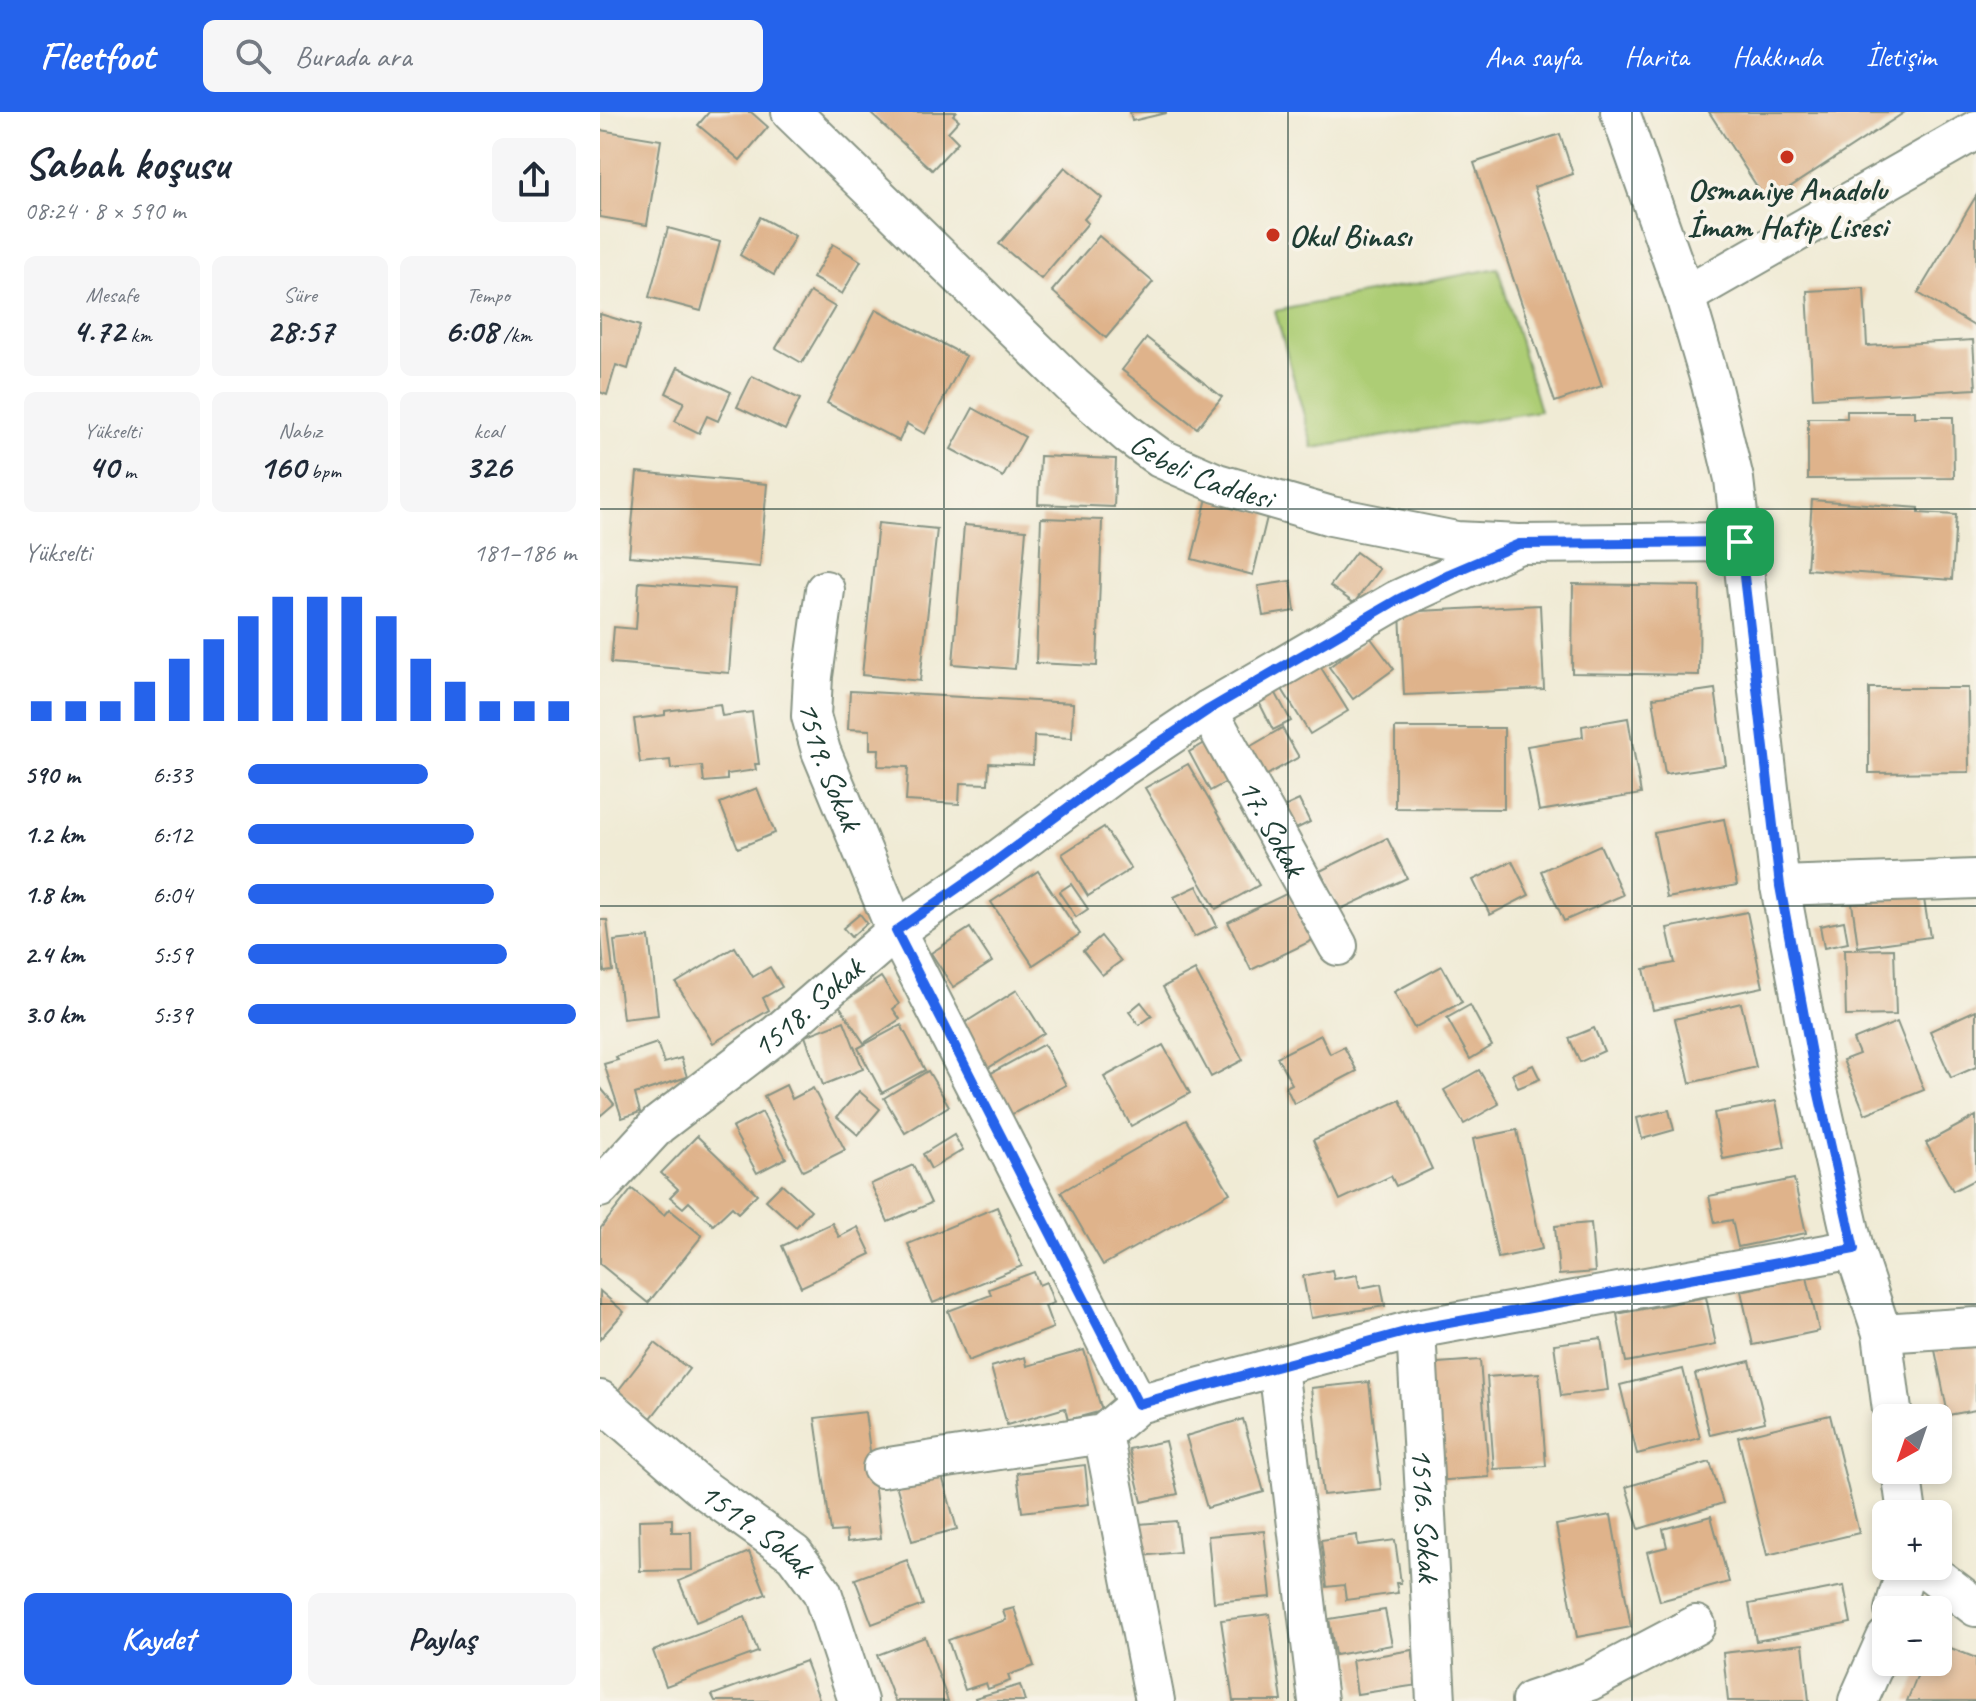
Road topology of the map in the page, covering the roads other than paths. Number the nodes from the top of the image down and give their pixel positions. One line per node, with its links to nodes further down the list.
1 (791, 112): 6 (street, Gebeli Caddesi)
2 (1620, 112): 4 (street)
3 (1976, 130): 4 (street)
4 (1685, 296): 5 (street)
5 (1740, 542): 6 (street, Gebeli Caddesi); 10 (street)
6 (1519, 544): 8 (street, 1518. Sokak)
7 (825, 590): 11 (street, 1519. Sokak)
8 (1208, 710): 11 (street, 1518. Sokak); 12 (street, 17. Sokak)
9 (1976, 879): 10 (street)
10 (1780, 886): 14 (street)
11 (896, 931): 13 (street, 1518. Sokak); 20 (street, 1519. Sokak)
12 (1338, 946)
13 (600, 1188)
14 (1854, 1249): 16 (street); 17 (street)
15 (1976, 1327): 17 (street)
16 (1416, 1329): 18 (street); 31 (street, 1516. Sokak)
17 (1882, 1333): 21 (street)
18 (1278, 1367): 20 (street); 30 (street)
19 (600, 1400): 28 (street, 1519. Sokak)
20 (1138, 1404): 22 (street)
21 (1891, 1404)
22 (1103, 1434): 23 (street); 29 (street)
23 (882, 1468)
24 (1940, 1580): 25 (street)
25 (1976, 1607)
26 (1696, 1625): 32 (street)
27 (1872, 1670): 33 (street)
28 (858, 1701)
29 (1155, 1701)
30 (1318, 1701)
31 (1436, 1701)
32 (1531, 1701)
33 (1858, 1701)

